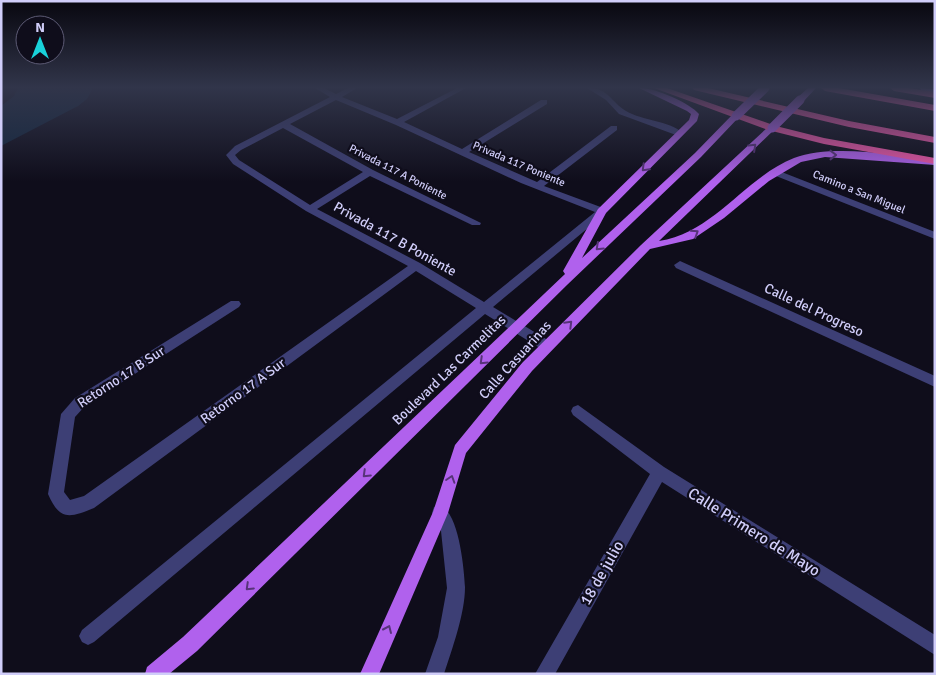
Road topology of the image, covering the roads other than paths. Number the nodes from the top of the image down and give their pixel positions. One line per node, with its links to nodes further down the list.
1 (291, 120): 12 (street)
2 (392, 120): 11 (street, Privada 117 Poniente)
3 (403, 120): 11 (street)
4 (516, 120): 17 (street)
5 (642, 120): 15 (street)
6 (693, 120): 15 (main road)
7 (733, 120): 29 (main road, Boulevard Las Carmelitas, one-way to 29)
8 (746, 120): 14 (highway)
9 (780, 120): 14 (main road, bridge)
10 (830, 120): 16 (highway)
11 (398, 122): 17 (street, Privada 117 Poniente)
12 (283, 124): 19 (street, Privada 117 A Poniente); 22 (street, Privada 117 B Poniente)
13 (614, 128): 21 (street)
14 (772, 128): 18 (highway); 26 (main road, Calle Casuarinas, one-way to 14)
15 (679, 133): 23 (main road, one-way to 23)
16 (935, 140)
17 (462, 153): 21 (street, Privada 117 Poniente)
18 (935, 162): 20 (main road, one-way to 18)
19 (370, 172): 22 (street); 24 (street, Privada 117 A Poniente)
20 (774, 172): 25 (street, Camino a San Miguel); 26 (main road, one-way to 20)
21 (538, 186): 23 (street, Privada 117 Poniente)
22 (310, 208): 28 (street, Privada 117 B Poniente)
23 (602, 211): 29 (main road); 31 (street)
24 (476, 223)
25 (935, 236)
26 (648, 246): 33 (main road, Calle Casuarinas, one-way to 26)
27 (680, 265): 34 (street, Calle del Progreso)
28 (416, 266): 31 (street, Privada 117 B Poniente); 37 (street, Retorno 17 A Sur)
29 (563, 282): 32 (main road, Boulevard Las Carmelitas)
30 (234, 304): 37 (street, Retorno 17 B Sur)
31 (484, 308): 32 (street, Privada 117 B Poniente); 39 (street)
32 (517, 328): 33 (street, Privada 117 B Poniente); 41 (main road, Boulevard Las Carmelitas, one-way to 41)
33 (547, 346): 38 (main road, Calle Casuarinas, one-way to 33)
34 (935, 382)
35 (578, 411): 36 (street, Calle Primero de Mayo)
36 (660, 472): 40 (street, Calle Primero de Mayo); 44 (street, 18 de julio)
37 (67, 509)
38 (440, 513): 42 (main road, Calle Casuarinas, one-way to 38); 43 (street)
39 (88, 636)
40 (935, 646)
41 (154, 674)
42 (369, 674)
43 (434, 674)
44 (544, 674)

